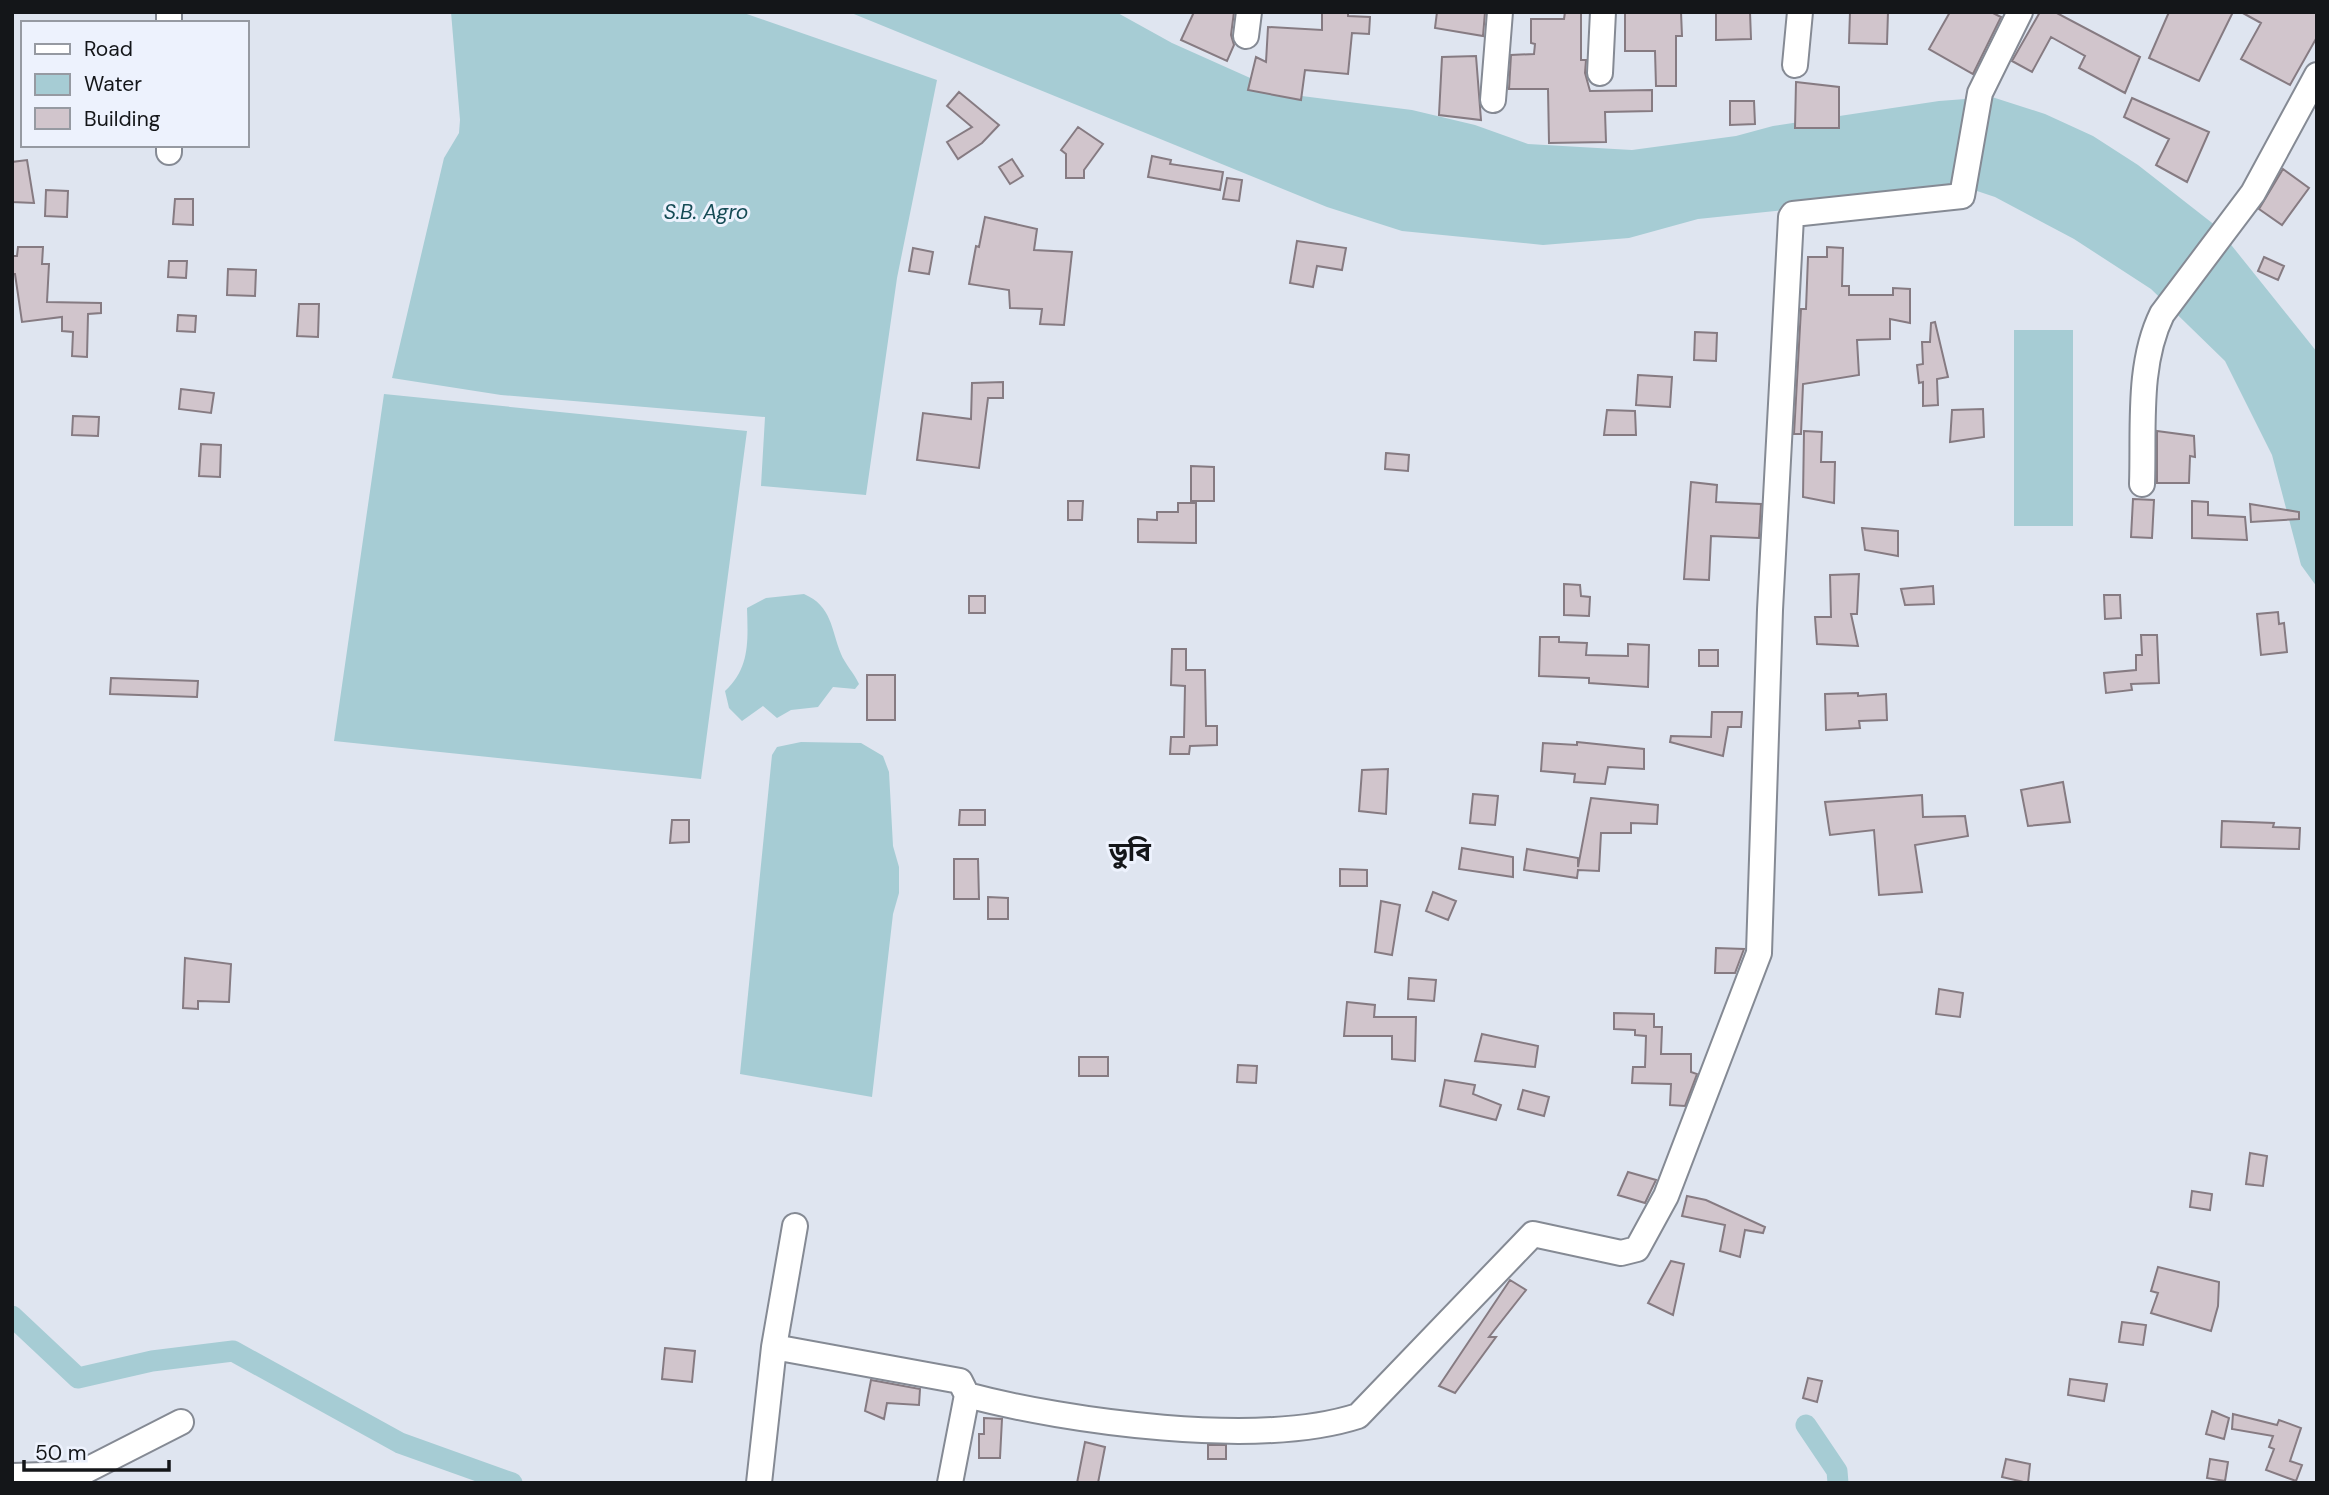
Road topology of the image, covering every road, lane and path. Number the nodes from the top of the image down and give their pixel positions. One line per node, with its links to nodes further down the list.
1 (1500, 12): 8 (street)
2 (1603, 12): 6 (street)
3 (1800, 12): 5 (street)
4 (2020, 12): 12 (street)
5 (1796, 65)
6 (1600, 73)
7 (2317, 75): 9 (street)
8 (1493, 100)
9 (2142, 484)
10 (795, 1226): 11 (street)
11 (774, 1347): 12 (street); 15 (street)
12 (967, 1395): 16 (street)
13 (181, 1422): 14 (street)
14 (12, 1476)
15 (759, 1483)
16 (950, 1483)

